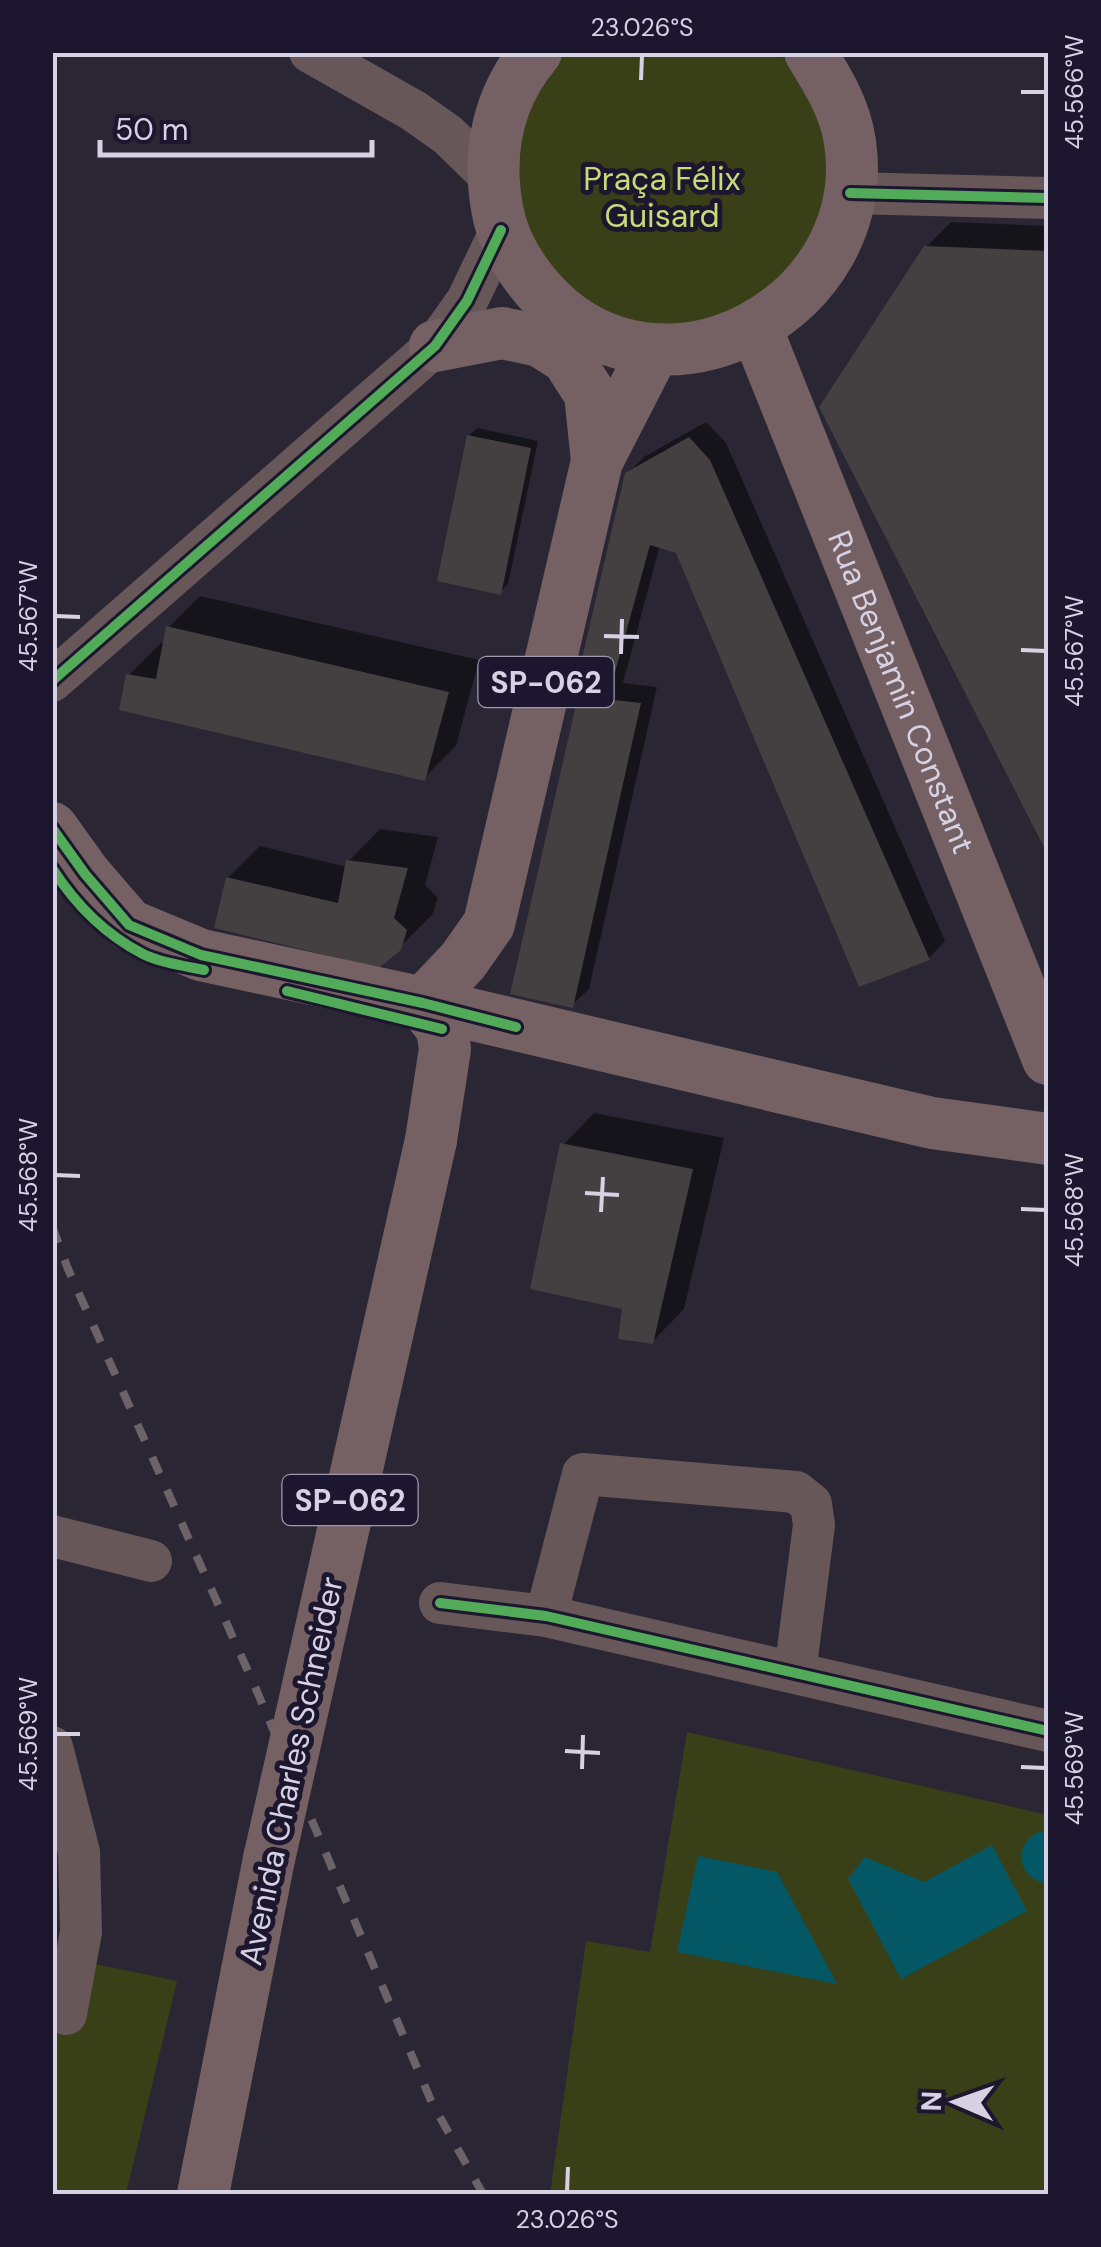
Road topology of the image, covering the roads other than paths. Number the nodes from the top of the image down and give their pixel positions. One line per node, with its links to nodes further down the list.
1 (310, 52): 4 (street)
2 (536, 52): 4 (main road)
3 (810, 52): 5 (main road)
4 (492, 178): 7 (main road)
5 (850, 193): 6 (street); 8 (main road)
6 (1048, 198)
7 (501, 230): 9 (street); 10 (main road)
8 (756, 328): 10 (main road); 16 (main road, Rua Benjamin Constant)
9 (436, 346): 11 (main road); 12 (street)
10 (654, 350): 11 (main road, SP-062)
11 (598, 461): 14 (main road, SP-062)
12 (52, 681)
13 (52, 828): 14 (main road)
14 (423, 1003): 15 (main road); 18 (main road, Avenida Charles Schneider)
15 (516, 1028): 17 (main road); 18 (main road, Avenida Charles Schneider)
16 (1048, 1059)
17 (1039, 1127)
18 (434, 1128): 27 (main road, Avenida Charles Schneider / SP-062, bridge)
19 (52, 1536): 20 (street)
20 (151, 1561)
21 (440, 1603): 22 (street)
22 (546, 1616): 23 (street); 23 (street)
23 (795, 1673): 24 (street)
24 (1048, 1731)
25 (52, 1746): 26 (street)
26 (66, 2014)
27 (204, 2194)

